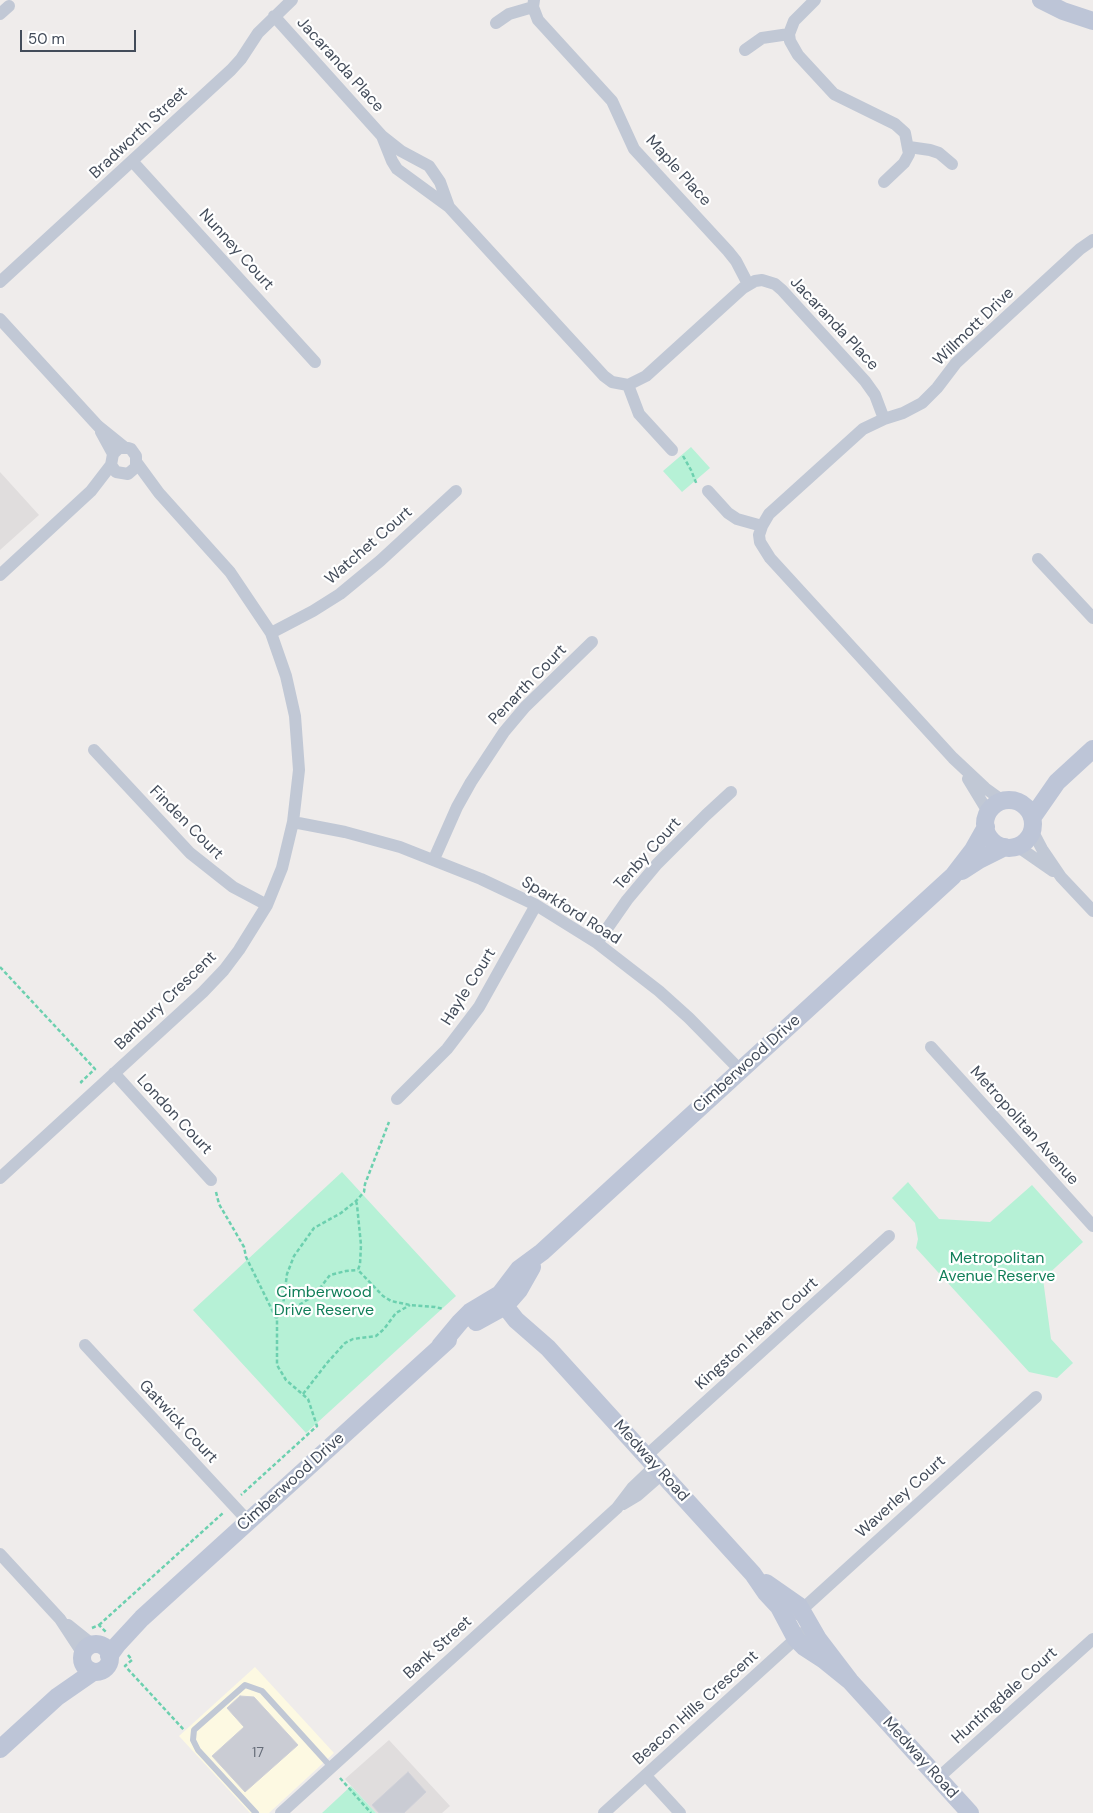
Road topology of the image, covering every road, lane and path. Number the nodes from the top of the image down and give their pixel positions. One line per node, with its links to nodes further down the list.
1 (292, 0): 6 (street, Bradworth Street)
2 (815, 0): 10 (street)
3 (1041, 0): 5 (street)
4 (533, 4): 8 (street, Maple Place); 20 (street, Maple Place)
5 (1063, 11): 7 (street); 9 (street)
6 (274, 16): 12 (street, Jacaranda Place); 14 (street, Bradworth Street)
7 (1093, 21)
8 (496, 23)
9 (1093, 32)
10 (789, 34): 11 (street); 13 (street)
11 (745, 50)
12 (382, 136): 17 (street, Jacaranda Place); 17 (street, Jacaranda Place)
13 (909, 147): 15 (street); 16 (street)
14 (132, 161): 19 (street, Bradworth Street); 22 (street, Nunney Court)
15 (952, 164)
16 (884, 182)
17 (448, 207): 23 (street, Jacaranda Place)
18 (1093, 240): 24 (street, Willmott Drive)
19 (0, 282)
20 (748, 284): 23 (street); 24 (street, Jacaranda Place)
21 (0, 320): 26 (street, Banbury Crescent)
22 (315, 362)
23 (628, 385): 25 (street)
24 (884, 419): 29 (street, Willmott Drive)
25 (672, 450): 28 (path)
26 (123, 463): 31 (street); 33 (street, Banbury Crescent)
27 (456, 491): 33 (street, Watchet Court)
28 (708, 491): 29 (street)
29 (762, 526): 37 (street)
30 (1038, 558): 32 (street)
31 (0, 575)
32 (1093, 618)
33 (271, 633): 42 (street, Banbury Crescent)
34 (592, 642): 45 (street, Penarth Court)
35 (1093, 749): 38 (street)
36 (94, 750): 48 (street, Finden Court)
37 (953, 758): 40 (street); 41 (street)
38 (1057, 782): 40 (street); 43 (street)
39 (731, 792): 51 (street, Tenby Court)
40 (1010, 801): 41 (street); 43 (street)
41 (987, 820): 44 (street); 46 (street, Cimberwood Drive)
42 (294, 822): 45 (street, Sparkford Road); 48 (street, Banbury Crescent)
43 (1032, 824): 44 (street); 47 (street)
44 (1011, 847): 46 (street, Cimberwood Drive); 47 (street)
45 (434, 860): 49 (street, Sparkford Road)
46 (953, 876): 54 (street, Cimberwood Drive)
47 (1061, 877): 50 (street)
48 (267, 905): 55 (street, Banbury Crescent)
49 (536, 905): 51 (street, Sparkford Road); 57 (street, Hayle Court)
50 (1093, 911)
51 (597, 943): 54 (street, Sparkford Road)
52 (0, 967): 56 (path)
53 (931, 1047): 62 (street, Metropolitan Avenue)
54 (740, 1070): 65 (street, Cimberwood Drive)
55 (114, 1073): 56 (street, Banbury Crescent); 60 (street, London Court)
56 (92, 1094): 59 (street, Banbury Crescent)
57 (397, 1099)
58 (389, 1122): 61 (path)
59 (0, 1178)
60 (211, 1180): 69 (path)
61 (356, 1201): 64 (path); 68 (path)
62 (1093, 1226)
63 (889, 1236): 73 (street, Kingston Heath Court)
64 (358, 1270): 66 (path); 68 (path)
65 (505, 1300): 73 (street, Medway Road); 75 (street, Cimberwood Drive)
66 (410, 1305): 67 (path); 71 (path)
67 (444, 1309)
68 (282, 1313): 69 (path)
69 (276, 1318): 71 (path)
70 (85, 1345): 74 (street, Gatwick Court)
71 (303, 1394): 74 (path)
72 (1036, 1397): 78 (street, Waverley Court)
73 (654, 1465): 77 (street, Medway Road); 87 (street, Bank Street)
74 (232, 1504): 75 (street, Gatwick Court); 83 (path)
75 (248, 1522): 83 (street, Cimberwood Drive)
76 (0, 1554): 83 (street)
77 (754, 1574): 78 (street, Medway Road); 79 (street, Medway Road)
78 (801, 1610): 79 (street, Waverley Court); 80 (street, Medway Road)
79 (787, 1622): 81 (street, Medway Road)
80 (810, 1627): 81 (street, Beacon Hills Crescent); 84 (street, Medway Road)
81 (796, 1639): 84 (street, Medway Road); 88 (street, Beacon Hills Crescent)
82 (1093, 1639): 89 (street, Huntingdale Court)
83 (98, 1646): 85 (path); 86 (street, Cimberwood Drive)
84 (850, 1681): 89 (street, Medway Road)
85 (193, 1740): 87 (lane); 90 (lane)
86 (0, 1749)
87 (331, 1767): 91 (street, Bank Street); 92 (path)
88 (646, 1776): 93 (street, Beacon Hills Crescent); 94 (street)
89 (938, 1778): 95 (street, Medway Road)
90 (256, 1813)
91 (281, 1813)
92 (371, 1813)
93 (604, 1813)
94 (680, 1813)
95 (970, 1813)

